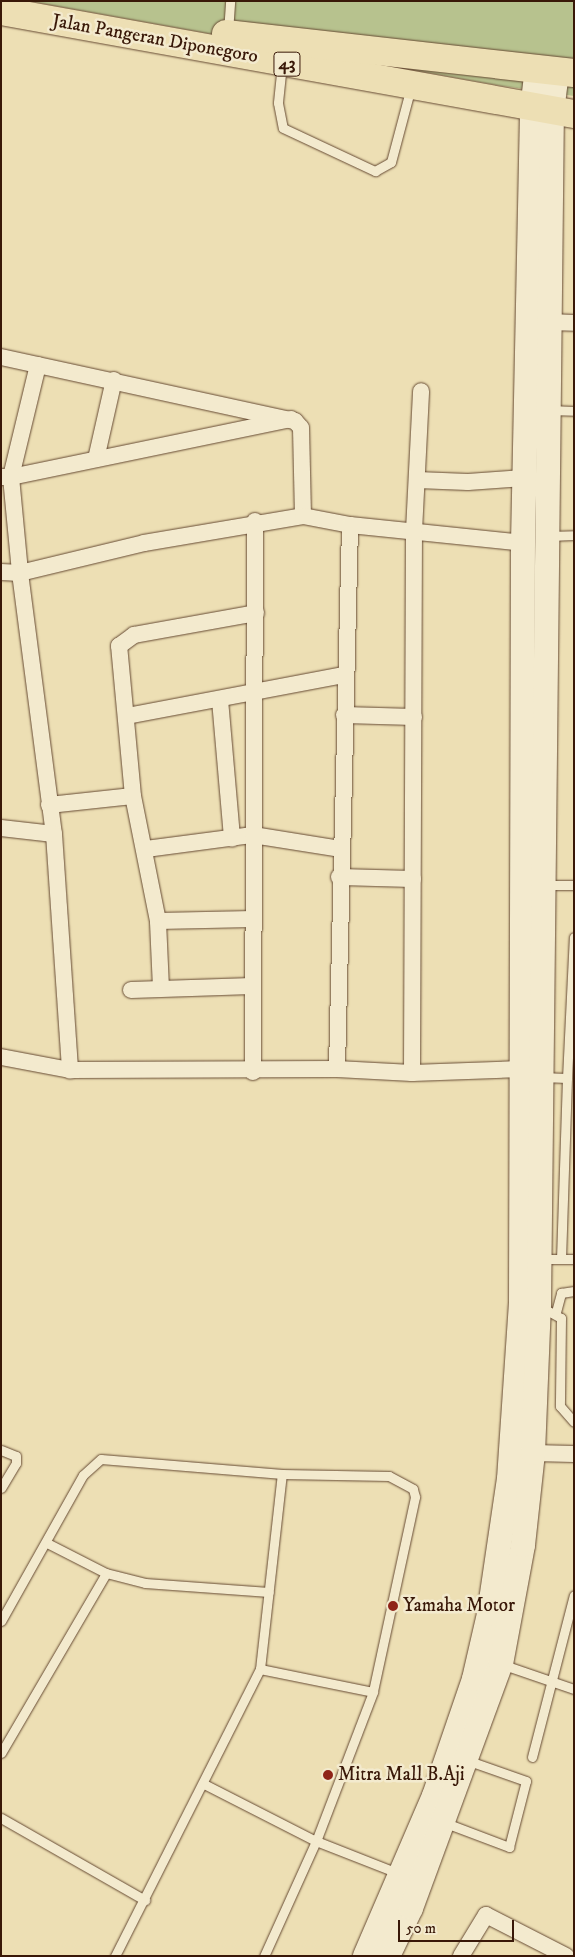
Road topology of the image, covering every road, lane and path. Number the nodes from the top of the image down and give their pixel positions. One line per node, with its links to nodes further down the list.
1 (30, 1): 4 (highway, Jalan Pangeran Diponegoro / 43)
2 (230, 1): 4 (lane)
3 (1, 11): 5 (highway, Jalan Pangeran Diponegoro / 43)
4 (228, 35): 6 (highway, Jalan Pangeran Diponegoro / 43)
5 (282, 63): 7 (highway, Jalan Pangeran Diponegoro / 43); 7 (lane)
6 (556, 70): 8 (main road)
7 (411, 86): 8 (highway, Jalan Pangeran Diponegoro / 43)
8 (553, 112): 9 (main road); 13 (main road)
9 (549, 322): 10 (street); 13 (main road)
10 (574, 323)
11 (1, 357): 12 (street)
12 (38, 365): 14 (street); 20 (street)
13 (538, 369): 16 (main road); 21 (main road)
14 (114, 380): 18 (street); 19 (street)
15 (421, 391): 22 (street)
16 (548, 410): 17 (lane); 28 (main road)
17 (574, 411)
18 (290, 419): 19 (street); 23 (street)
19 (96, 459): 20 (street)
20 (6, 477): 31 (street)
21 (524, 478): 22 (street); 29 (main road)
22 (417, 480): 26 (street)
23 (302, 516): 24 (street); 25 (street)
24 (255, 521): 31 (street); 32 (street)
25 (350, 525): 26 (street); 33 (street)
26 (414, 531): 29 (street); 38 (street)
27 (574, 535): 28 (lane)
28 (548, 536): 49 (main road)
29 (524, 543): 62 (main road)
30 (1, 572): 31 (street)
31 (20, 573): 40 (street)
32 (256, 613): 34 (street); 37 (street)
33 (344, 675): 34 (street); 36 (street)
34 (256, 691): 35 (street); 43 (street)
35 (220, 700): 37 (street); 44 (street)
36 (344, 715): 38 (street); 45 (street)
37 (127, 716): 39 (street)
38 (414, 717): 48 (street)
39 (133, 796): 40 (street); 46 (street)
40 (49, 805): 42 (street)
41 (1, 828): 42 (street)
42 (54, 834): 59 (street)
43 (252, 835): 44 (street); 45 (street); 51 (street)
44 (232, 838): 46 (street)
45 (340, 848): 47 (street)
46 (146, 849): 52 (street)
47 (339, 876): 48 (street); 58 (street)
48 (413, 879): 61 (street)
49 (543, 885): 50 (lane); 62 (main road)
50 (574, 885)
51 (253, 919): 52 (street); 54 (street)
52 (158, 921): 55 (street)
53 (574, 937): 63 (lane)
54 (252, 986): 55 (street); 60 (street)
55 (161, 988): 56 (street)
56 (131, 990)
57 (1, 1057): 59 (street)
58 (337, 1069): 60 (street); 61 (street)
59 (70, 1070): 60 (street)
60 (253, 1072)
61 (412, 1073): 62 (street)
62 (530, 1073): 63 (lane); 64 (main road); 67 (main road)
63 (567, 1078): 64 (lane)
64 (550, 1259): 65 (lane); 67 (main road)
65 (574, 1259)
66 (574, 1291): 67 (lane)
67 (539, 1307): 68 (lane); 70 (main road); 78 (main road)
68 (574, 1422)
69 (1, 1450): 73 (lane)
70 (533, 1453): 71 (street); 78 (main road)
71 (574, 1454)
72 (282, 1474): 74 (lane); 76 (lane); 84 (lane)
73 (1, 1488)
74 (47, 1543): 75 (lane); 79 (lane)
75 (106, 1573): 76 (lane); 85 (lane)
76 (269, 1592): 81 (lane)
77 (574, 1595): 82 (lane)
78 (499, 1616): 80 (main road); 92 (main road)
79 (1, 1621)
80 (501, 1664): 82 (lane); 87 (main road)
81 (260, 1669): 84 (lane); 88 (lane)
82 (551, 1681): 83 (lane); 86 (lane)
83 (574, 1689)
84 (373, 1692): 91 (lane)
85 (1, 1753)
86 (532, 1756)
87 (464, 1759): 90 (main road); 90 (lane)
88 (204, 1784): 91 (lane); 93 (lane)
89 (1, 1818): 93 (lane)
90 (442, 1822): 97 (main road)
91 (316, 1841): 92 (lane); 95 (lane)
92 (400, 1874): 96 (main road)
93 (145, 1900): 94 (lane)
94 (115, 1956)
95 (264, 1956)
96 (365, 1956)
97 (388, 1956)
98 (461, 1956): 99 (street)
99 (566, 1956)

